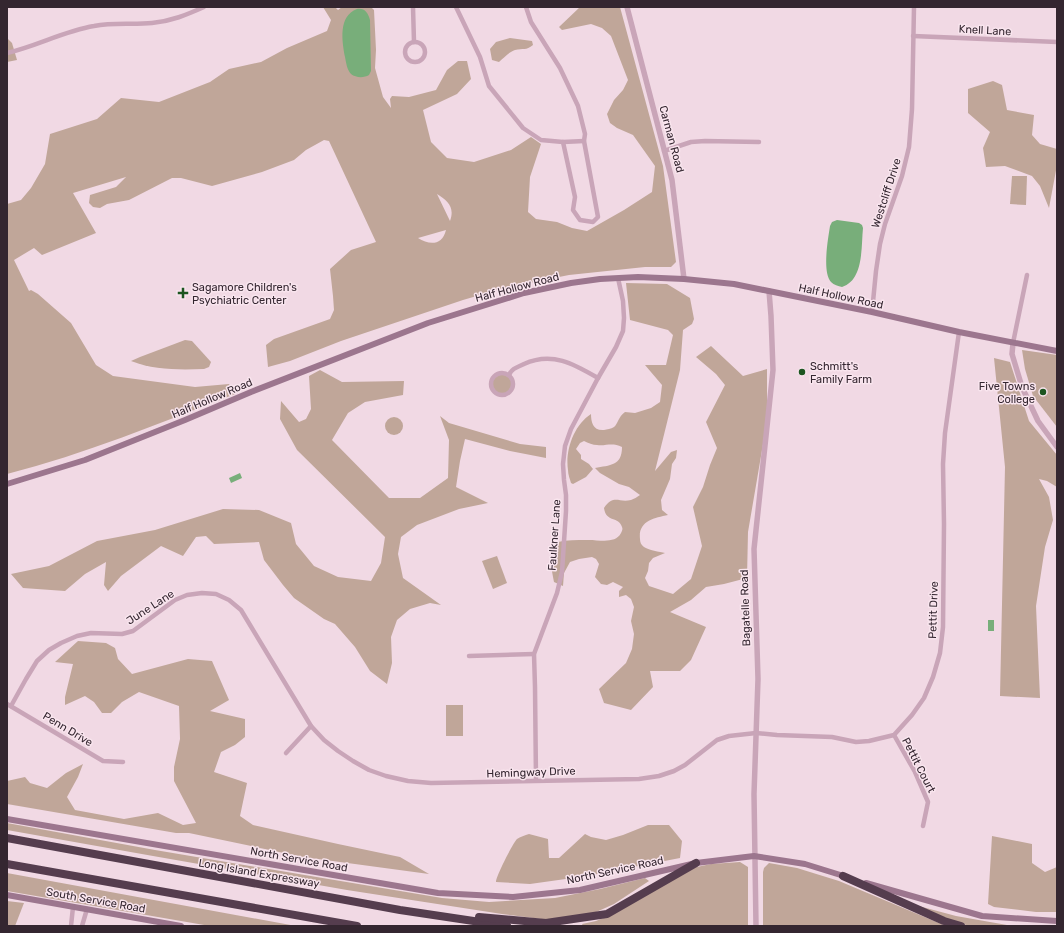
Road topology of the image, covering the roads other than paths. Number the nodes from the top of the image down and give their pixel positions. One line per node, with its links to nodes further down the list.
1 (204, 7): 10 (street)
2 (413, 7): 8 (street)
3 (456, 7): 12 (street)
4 (526, 7): 11 (street)
5 (627, 7): 14 (street, Carman Road)
6 (914, 7): 7 (street, Westcliff Drive)
7 (913, 36): 9 (street, Knell Lane); 19 (street, Westcliff Drive)
8 (414, 42): 8 (street)
9 (1057, 42)
10 (7, 53)
11 (584, 141): 12 (street); 12 (street)
12 (564, 142)
13 (759, 142): 14 (street)
14 (664, 151): 17 (street, Carman Road)
15 (1027, 275): 21 (street)
16 (618, 278): 17 (main road, Half Hollow Road); 24 (street, Faulkner Lane); 26 (main road, Half Hollow Road)
17 (684, 279): 18 (main road, Half Hollow Road)
18 (768, 291): 19 (main road, Half Hollow Road); 31 (street, Bagatelle Road)
19 (872, 312): 20 (main road, Half Hollow Road)
20 (959, 332): 21 (main road, Half Hollow Road); 32 (street, Pettit Drive)
21 (1013, 343): 22 (main road, Half Hollow Road); 25 (street)
22 (1057, 351)
23 (509, 374): 23 (street); 24 (street)
24 (598, 378): 27 (street, Faulkner Lane)
25 (1057, 447)
26 (7, 484)
27 (534, 654): 28 (street); 35 (street, Faulkner Lane)
28 (469, 656)
29 (9, 705): 30 (street, June Lane); 34 (street, Penn Drive)
30 (311, 726): 33 (street); 35 (street, Hemingway Drive)
31 (756, 733): 32 (street); 35 (street, Hemingway Drive); 39 (street, Bagatelle Road)
32 (894, 735): 37 (street, Pettit Court)
33 (286, 753)
34 (123, 762)
35 (536, 780)
36 (7, 819): 40 (main road, North Service Road)
37 (923, 826)
38 (7, 838): 46 (highway, Long Island Expressway)
39 (754, 856): 40 (main road, North Service Road); 42 (main road, North Service Road); 53 (street, Bagatelle Road)
40 (696, 863): 46 (highway)
41 (7, 864): 51 (highway)
42 (843, 876): 47 (main road, North Service Road); 54 (highway)
43 (7, 895): 44 (main road, South Service Road)
44 (73, 907): 45 (main road, South Service Road); 48 (street)
45 (87, 909): 49 (street); 50 (main road, South Service Road)
46 (400, 910): 52 (highway, Long Island Expressway)
47 (1057, 921)
48 (71, 926)
49 (82, 926)
50 (181, 926)
51 (357, 926)
52 (507, 926)
53 (756, 926)
54 (961, 926)

